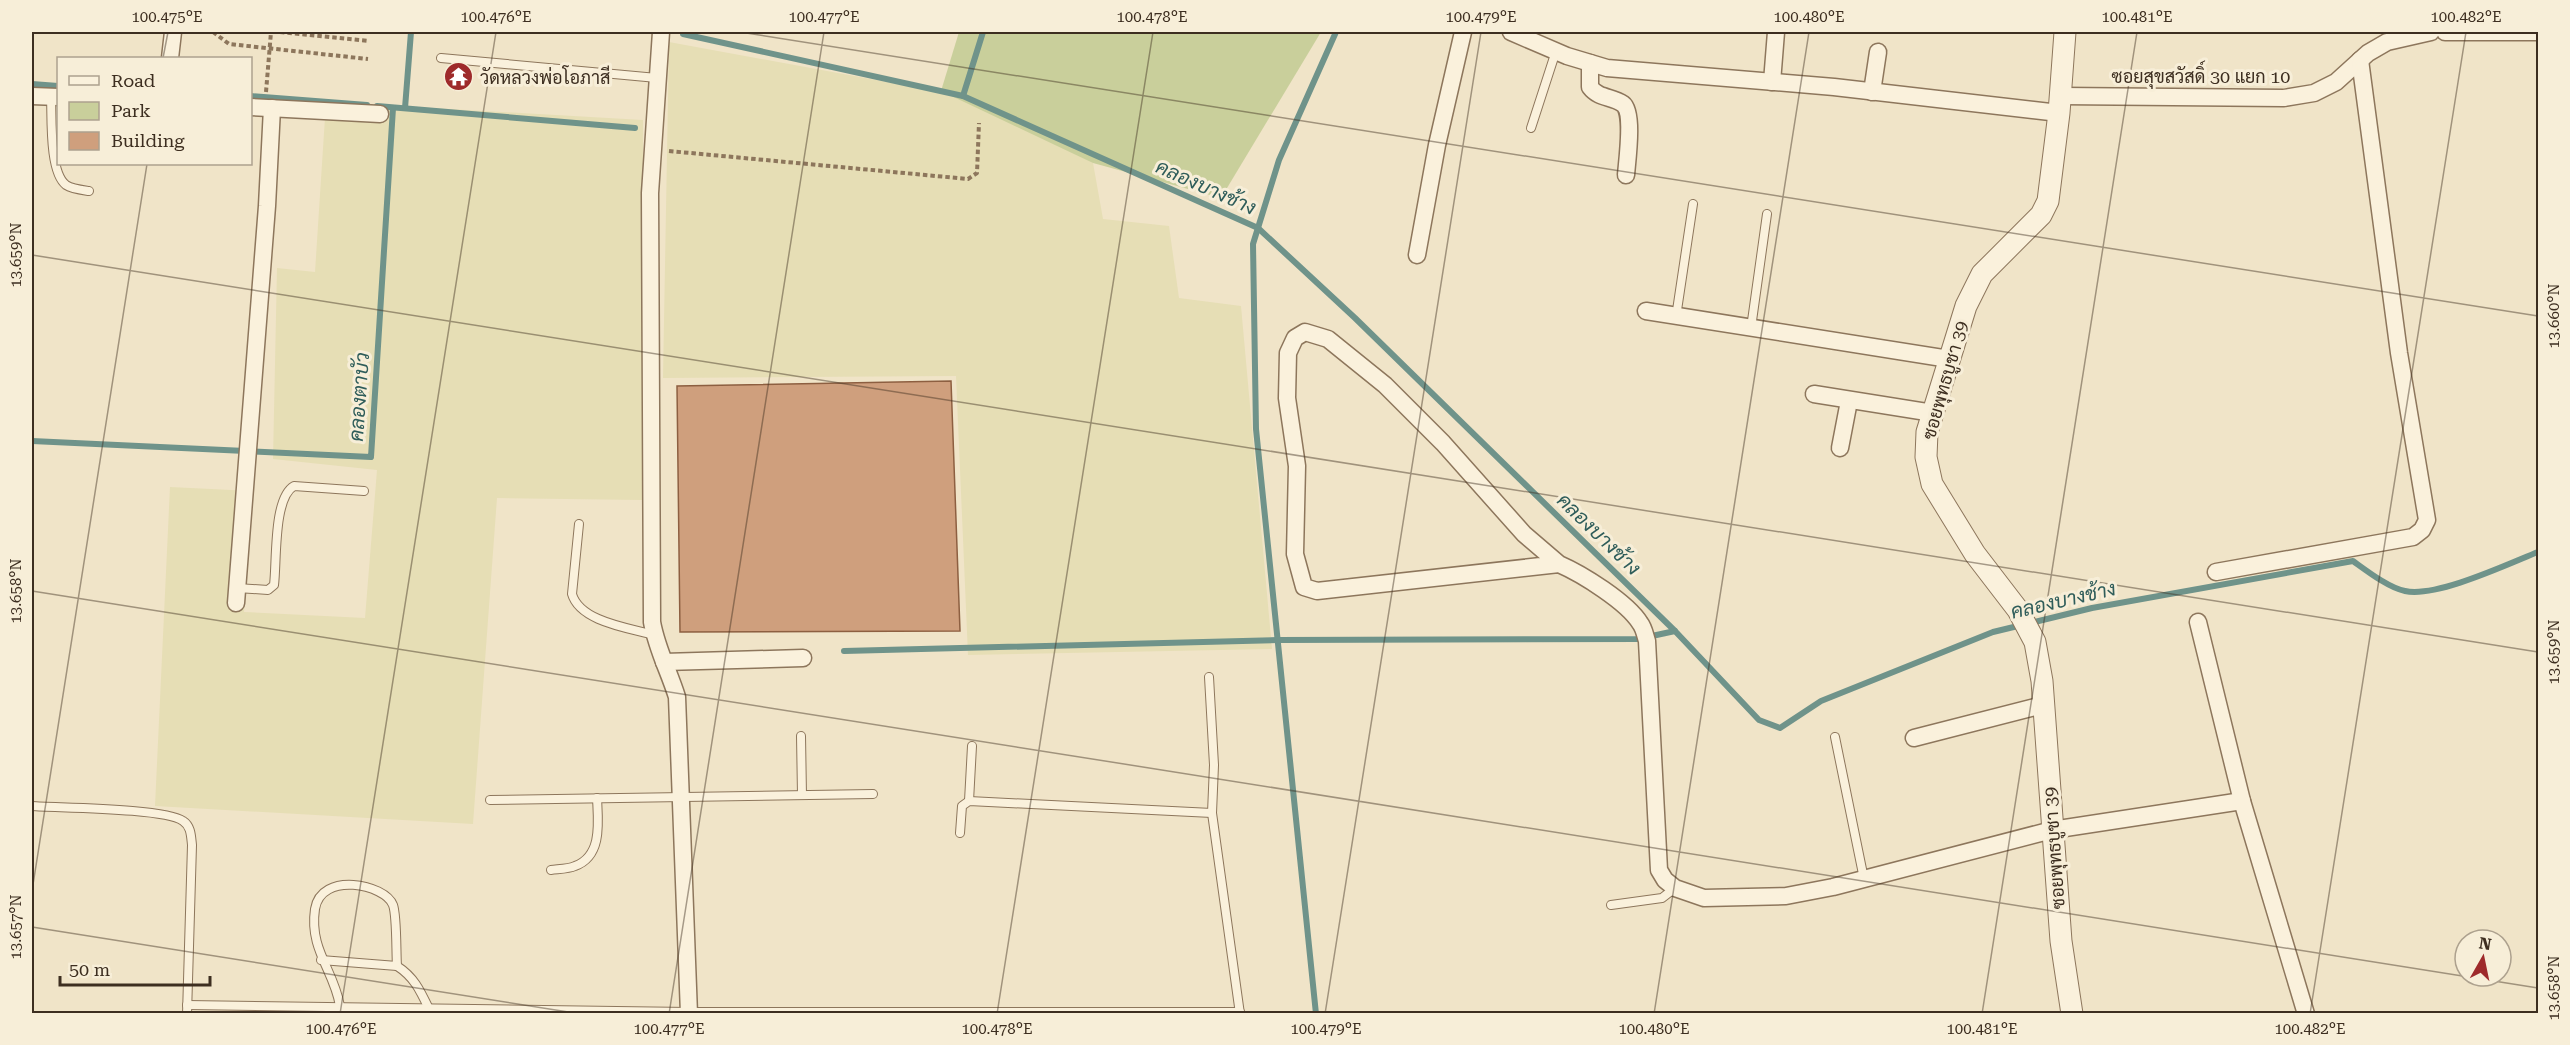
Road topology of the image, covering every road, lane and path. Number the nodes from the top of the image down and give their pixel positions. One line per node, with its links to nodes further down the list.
1 (173, 32): 17 (street)
2 (213, 32): 14 (path)
3 (272, 32): 14 (path)
4 (280, 32): 13 (path)
5 (661, 32): 22 (street)
6 (1463, 32): 38 (street)
7 (1511, 32): 15 (street, ซอยสุขสวัสดิ์ 30 แยก 10)
8 (1776, 32): 23 (street)
9 (2065, 32): 28 (street, ซอยพุทธบูชา 39)
10 (2431, 32): 20 (street, ซอยสุขสวัสดิ์ 30 แยก 10)
11 (2445, 32): 12 (street)
12 (2538, 32)
13 (369, 41)
14 (270, 49): 19 (path); 27 (path)
15 (1556, 51): 21 (street, ซอยสุขสวัสดิ์ 30 แยก 10); 32 (lane)
16 (1878, 52): 24 (street)
17 (170, 57)
18 (441, 58): 22 (lane)
19 (368, 59)
20 (2360, 60): 28 (street, ซอยสุขสวัสดิ์ 30 แยก 10); 50 (street)
21 (1590, 63): 23 (street, ซอยสุขสวัสดิ์ 30 แยก 10); 34 (street)
22 (657, 78): 33 (street)
23 (1772, 82): 24 (street, ซอยสุขสวัสดิ์ 30 แยก 10)
24 (1872, 92): 28 (street, ซอยสุขสวัสดิ์ 30 แยก 10)
25 (32, 96): 26 (street)
26 (55, 97): 35 (lane)
27 (269, 102): 29 (street); 30 (street); 51 (street)
28 (2060, 105): 42 (street, ซอยพุทธบูชา 39)
29 (252, 106)
30 (380, 114)
31 (979, 123): 33 (path)
32 (1531, 128)
33 (653, 150): 53 (street)
34 (1626, 175)
35 (90, 191)
36 (1693, 204): 40 (lane)
37 (1767, 214): 41 (lane)
38 (1417, 255)
39 (1646, 311): 40 (street)
40 (1676, 317): 41 (street)
41 (1751, 328): 42 (street)
42 (1949, 359): 45 (street, ซอยพุทธบูชา 39)
43 (1814, 394): 44 (street)
44 (1850, 401): 45 (street); 46 (street)
45 (1933, 413): 57 (street, ซอยพุทธบูชา 39)
46 (1840, 448)
47 (364, 491): 51 (lane)
48 (579, 524): 53 (lane)
49 (1559, 564): 49 (street); 75 (street)
50 (2216, 573)
51 (236, 596)
52 (2198, 622): 68 (street)
53 (654, 635): 55 (street)
54 (803, 658): 55 (street)
55 (664, 662): 64 (street)
56 (1209, 677): 70 (lane)
57 (2043, 705): 60 (street); 71 (street, ซอยพุทธบูชา 39)
58 (801, 736): 63 (lane)
59 (1835, 737): 74 (lane)
60 (1914, 738)
61 (972, 746): 67 (lane)
62 (873, 794): 63 (lane)
63 (802, 795): 64 (lane)
64 (681, 796): 65 (lane); 83 (street)
65 (597, 798): 66 (lane); 73 (lane)
66 (490, 800)
67 (969, 801): 70 (lane); 72 (lane)
68 (2242, 801): 71 (street); 86 (street)
69 (32, 806): 80 (lane)
70 (1212, 813): 84 (lane)
71 (2052, 830): 74 (street); 85 (street, ซอยพุทธบูชา 39)
72 (960, 833)
73 (551, 870)
74 (1864, 879): 75 (street)
75 (1676, 888): 76 (lane)
76 (1611, 905)
77 (321, 960): 78 (lane); 78 (lane); 79 (lane)
78 (397, 966): 81 (lane)
79 (340, 1006): 81 (lane); 82 (lane)
80 (187, 1009): 82 (lane)
81 (429, 1009): 83 (lane)
82 (316, 1010)
83 (689, 1013): 84 (lane)
84 (1240, 1013)
85 (2072, 1014)
86 (2306, 1014)

